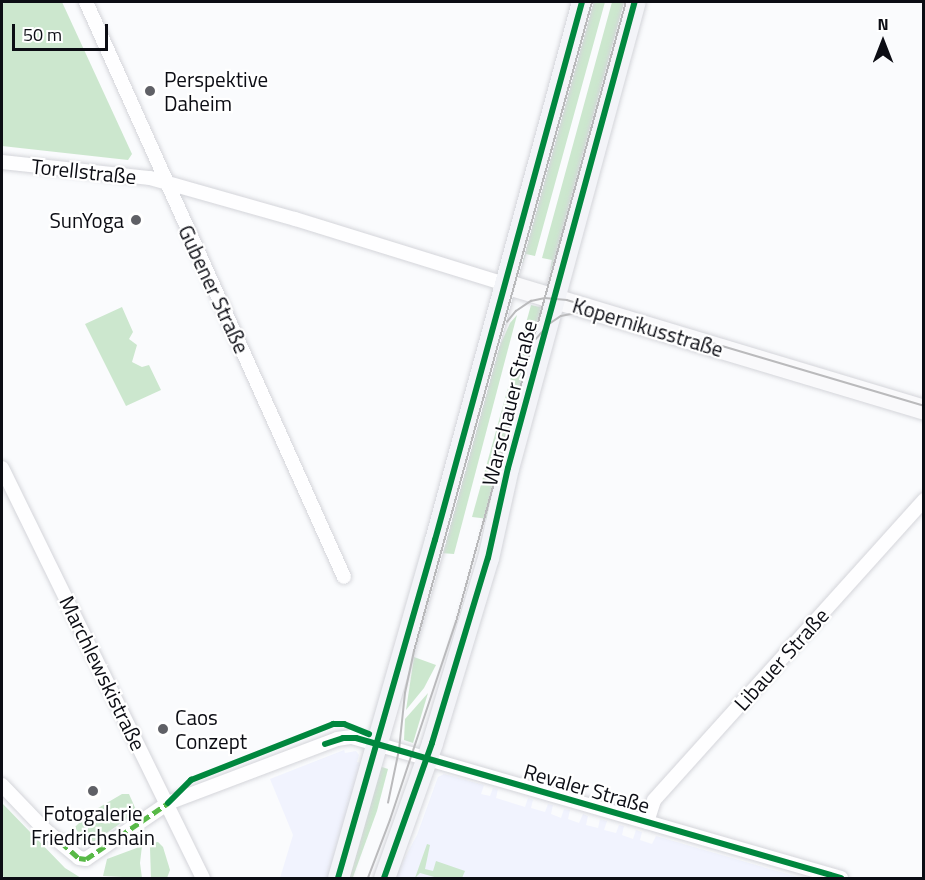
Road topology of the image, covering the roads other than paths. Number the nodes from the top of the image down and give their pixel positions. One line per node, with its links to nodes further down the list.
1 (86, 2): 5 (street, Gubener Straße)
2 (582, 2): 6 (main road, Warschauer Straße)
3 (635, 2): 7 (main road, Warschauer Straße)
4 (2, 162): 5 (street, Torellstraße)
5 (166, 183): 6 (street, Kopernikusstraße); 11 (street, Gubener Straße)
6 (505, 284): 7 (street, Kopernikusstraße); 12 (main road, Warschauer Straße)
7 (554, 298): 8 (street, Kopernikusstraße); 13 (main road, Warschauer Straße)
8 (924, 410)
9 (2, 468): 15 (street, Marchlewskistraße)
10 (924, 500): 16 (street, Libauer Straße)
11 (344, 577)
12 (376, 744): 13 (street, Revaler Straße); 15 (street, Revaler Straße); 18 (main road, Warschauer Straße)
13 (427, 758): 16 (street, Revaler Straße); 19 (main road, Warschauer Straße)
14 (2, 785): 15 (street, Revaler Straße)
15 (168, 803): 17 (street, Marchlewskistraße)
16 (647, 822): 20 (street, Revaler Straße)
17 (203, 879)
18 (338, 879)
19 (384, 879)
20 (841, 879)

